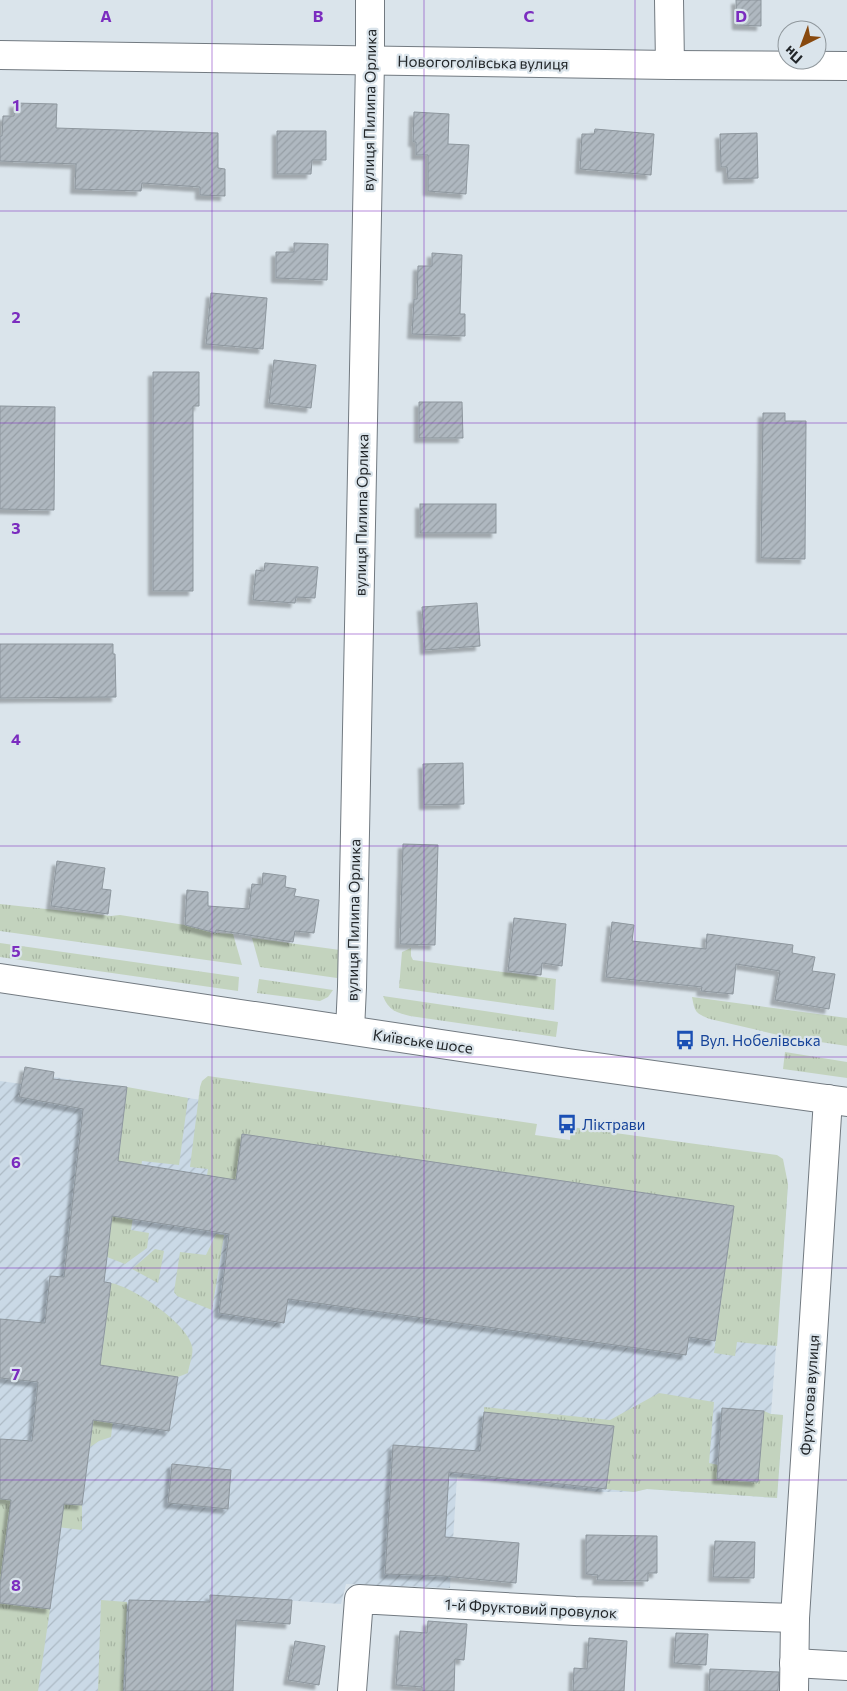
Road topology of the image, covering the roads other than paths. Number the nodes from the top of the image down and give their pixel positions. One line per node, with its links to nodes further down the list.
1 (370, 0): 4 (street, вулиця Пилипа Орлика)
2 (669, 0): 5 (street)
3 (0, 55): 4 (street, Новогоголівська вулиця)
4 (370, 61): 5 (street, Новогоголівська вулиця); 8 (street, вулиця Пилипа Орлика)
5 (670, 65): 6 (street, Новогоголівська вулиця)
6 (847, 66)
7 (0, 978): 8 (street, Київське шосе)
8 (350, 1030): 9 (street, Київське шосе)
9 (838, 1100): 10 (street, Фруктова вулиця)
10 (794, 1618): 11 (street, Фруктова вулиця); 13 (street, 1-й Фруктовий провулок)
11 (794, 1663): 12 (street); 14 (street, Фруктова вулиця)
12 (847, 1666)
13 (352, 1691)
14 (794, 1691)

